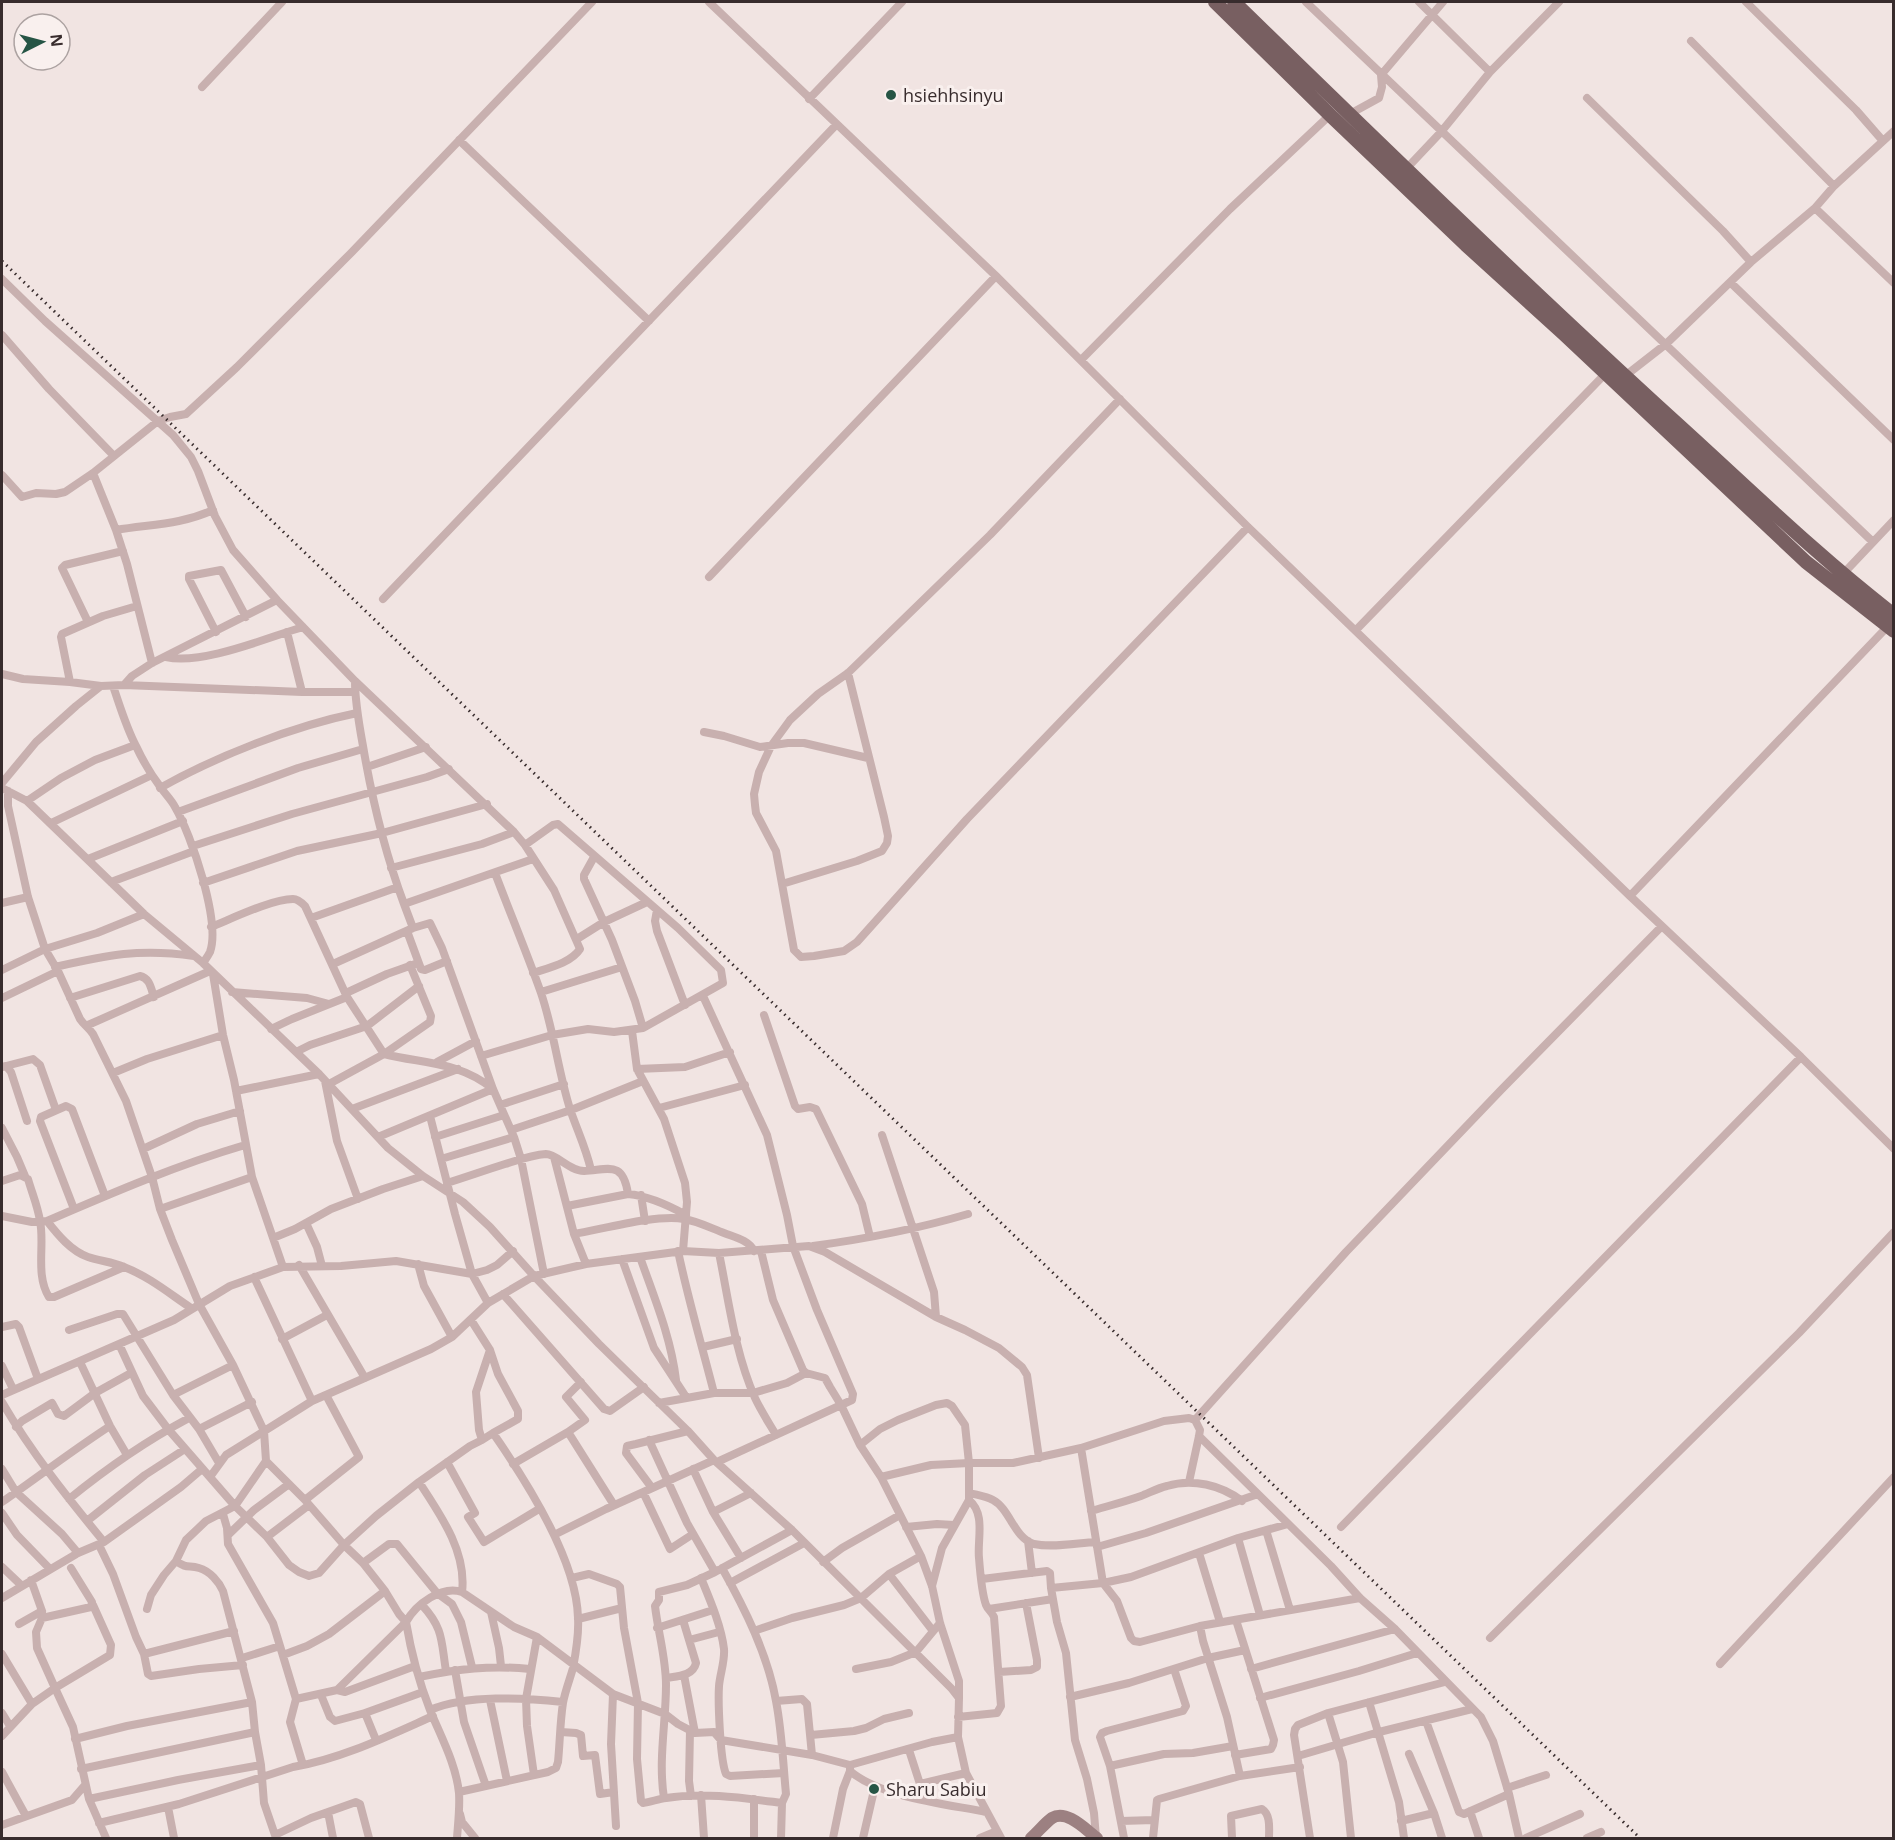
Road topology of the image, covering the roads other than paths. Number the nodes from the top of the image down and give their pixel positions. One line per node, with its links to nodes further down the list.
1 (282, 2): 16 (street)
2 (592, 2): 23 (street)
3 (709, 2): 18 (street)
4 (902, 2): 18 (street)
5 (1215, 2): 19 (main road)
6 (1234, 2): 19 (main road)
7 (1306, 2): 15 (street)
8 (1419, 2): 12 (street)
9 (1443, 2): 12 (street)
10 (1559, 2): 14 (street)
11 (1746, 2): 24 (street)
12 (1433, 15): 14 (street); 15 (street)
13 (1691, 41): 26 (street)
14 (1490, 72): 22 (street)
15 (1381, 75): 19 (street); 22 (street)
16 (202, 87)
17 (1587, 98): 28 (street)
18 (809, 99): 20 (street)
19 (1340, 118): 25 (main road); 36 (street); 37 (main road)
20 (836, 125): 29 (street); 33 (street)
21 (1893, 131): 24 (street)
22 (1441, 132): 25 (street); 35 (street)
23 (459, 140): 33 (street); 40 (street)
24 (1883, 141): 26 (street)
25 (1407, 168): 37 (main road)
26 (1834, 186): 27 (street)
27 (1815, 208): 28 (street); 32 (street)
28 (1751, 262): 31 (street)
29 (996, 276): 36 (street); 52 (street)
30 (2, 279): 40 (street)
31 (1731, 283): 35 (street); 41 (street)
32 (1893, 283)
33 (649, 321): 53 (street)
34 (2, 335): 42 (street)
35 (1666, 344): 38 (street); 49 (street)
36 (1081, 360): 39 (street)
37 (1609, 369): 38 (main road); 58 (main road); 60 (street)
38 (1625, 376): 51 (main road)
39 (1120, 399): 47 (street); 66 (street)
40 (158, 421): 42 (street); 45 (street)
41 (1893, 440)
42 (114, 456): 43 (street)
43 (93, 473): 44 (street); 48 (street)
44 (2, 475)
45 (213, 510): 48 (street); 54 (street)
46 (1893, 520): 49 (street)
47 (1248, 527): 60 (street); 104 (street)
48 (116, 530): 50 (street)
49 (1873, 542): 51 (street)
50 (123, 551): 55 (street); 57 (street)
51 (1842, 575): 58 (main road)
52 (709, 577)
53 (383, 599)
54 (278, 600): 56 (street); 59 (street)
55 (137, 606): 57 (street); 64 (street)
56 (246, 617): 61 (street); 61 (street)
57 (88, 622): 68 (street)
58 (1892, 623): 106 (street)
59 (303, 627): 62 (street); 67 (street)
60 (1356, 630): 106 (street)
61 (216, 632): 63 (street)
62 (287, 632): 63 (street); 72 (street)
63 (166, 657): 64 (street)
64 (153, 663): 69 (street)
65 (2, 674): 68 (street)
66 (848, 674): 77 (street); 80 (street)
67 (355, 681): 73 (street); 78 (street)
68 (70, 682): 71 (street)
69 (124, 685): 70 (street); 72 (street)
70 (113, 686): 71 (street); 76 (street)
71 (101, 687): 84 (street)
72 (302, 692): 73 (street)
73 (355, 692): 74 (street)
74 (357, 713): 79 (street); 85 (street)
75 (704, 732): 77 (street)
76 (135, 745): 83 (street); 88 (street)
77 (771, 746): 80 (street); 104 (street)
78 (426, 747): 81 (street); 82 (street)
79 (363, 749): 81 (street); 90 (street)
80 (868, 758): 104 (street)
81 (367, 767): 87 (street)
82 (449, 769): 87 (street); 89 (street)
83 (152, 775): 85 (street); 92 (street)
84 (2, 783)
85 (160, 788): 90 (street)
86 (5, 789): 88 (street); 107 (street)
87 (372, 792): 93 (street); 96 (street)
88 (27, 801): 92 (street)
89 (487, 804): 93 (street); 94 (street)
90 (178, 812): 91 (street)
91 (183, 821): 96 (street); 98 (street)
92 (51, 824): 98 (street)
93 (382, 832): 100 (street); 103 (street)
94 (514, 832): 95 (street); 100 (street)
95 (525, 845): 97 (street); 99 (street)
96 (194, 848): 102 (street); 103 (street)
97 (594, 857): 108 (street); 114 (street)
98 (88, 859): 102 (street)
99 (533, 859): 101 (street); 118 (street)
100 (391, 868): 105 (street)
101 (495, 873): 110 (street); 129 (street)
102 (111, 882): 112 (street)
103 (203, 883): 116 (street)
104 (782, 884)
105 (398, 887): 110 (street); 113 (street)
106 (1630, 896): 115 (street)
107 (28, 897): 109 (street); 119 (street)
108 (647, 902): 111 (street); 114 (street)
109 (2, 903)
110 (404, 904): 117 (street)
111 (657, 910): 134 (street); 139 (street)
112 (144, 914): 119 (street); 120 (street)
113 (310, 918): 116 (street); 123 (street)
114 (604, 922): 118 (street); 125 (street)
115 (1662, 926): 153 (street); 268 (street)
116 (211, 927): 122 (street)
117 (410, 929): 121 (street); 123 (street); 124 (street)
118 (577, 939): 129 (street)
119 (45, 950): 126 (street); 127 (street)
120 (194, 956): 122 (street); 126 (street)
121 (447, 961): 124 (street); 148 (street)
122 (203, 963): 128 (street)
123 (333, 964): 133 (street)
124 (414, 964): 130 (street); 133 (street)
125 (622, 967): 132 (street); 143 (street)
126 (56, 969): 136 (street); 137 (street)
127 (2, 970)
128 (212, 972): 131 (street); 135 (street); 146 (street)
129 (533, 973): 132 (street)
130 (419, 986): 142 (street); 151 (street)
131 (232, 992): 138 (street); 144 (street)
132 (541, 992): 147 (street)
133 (346, 995): 138 (street); 142 (street)
134 (703, 996): 139 (street); 150 (street)
135 (154, 997): 136 (street); 141 (street)
136 (70, 998): 141 (street)
137 (2, 999)
138 (329, 1005): 144 (street)
139 (685, 1005): 143 (street)
140 (764, 1015): 209 (street)
141 (88, 1025): 158 (street)
142 (367, 1026): 149 (street); 151 (street)
143 (643, 1028): 145 (street)
144 (271, 1029): 149 (street)
145 (632, 1031): 147 (street); 157 (street)
146 (224, 1035): 158 (street); 164 (street)
147 (552, 1035): 152 (street); 161 (street)
148 (476, 1041): 152 (street); 154 (street)
149 (296, 1052): 159 (street)
150 (729, 1052): 157 (street); 162 (street)
151 (384, 1054): 154 (street); 159 (street)
152 (481, 1056): 163 (street)
153 (1801, 1057): 181 (street); 325 (street)
154 (437, 1062): 156 (street)
155 (4, 1066): 168 (street); 173 (street)
156 (459, 1069): 163 (street); 167 (street)
157 (637, 1069): 160 (street)
158 (113, 1073): 180 (street)
159 (324, 1079): 164 (street); 167 (street); 196 (street)
160 (643, 1081): 166 (street); 169 (street)
161 (564, 1084): 165 (street); 169 (street)
162 (745, 1085): 166 (street); 211 (street)
163 (493, 1089): 165 (street); 172 (street)
164 (236, 1091): 170 (street)
165 (500, 1106): 171 (street)
166 (659, 1108): 202 (street)
167 (352, 1109): 177 (street)
168 (56, 1110): 194 (street); 198 (street)
169 (571, 1110): 175 (street); 185 (street)
170 (240, 1111): 179 (street); 180 (street)
171 (504, 1115): 175 (street); 178 (street)
172 (430, 1116): 177 (street); 178 (street)
173 (27, 1121)
174 (2, 1128): 186 (street)
175 (512, 1133): 183 (street); 184 (street)
176 (882, 1135): 206 (street)
177 (378, 1137): 187 (street)
178 (435, 1137): 183 (street)
179 (245, 1145): 188 (street); 189 (street)
180 (143, 1149): 188 (street)
181 (1893, 1149)
182 (554, 1157): 184 (street); 185 (street); 197 (street)
183 (441, 1159): 191 (street)
184 (521, 1159): 191 (street); 226 (street)
185 (591, 1170): 193 (street)
186 (25, 1176): 190 (street); 203 (street)
187 (423, 1176): 192 (street); 196 (street)
188 (152, 1177): 194 (street); 199 (street)
189 (252, 1177): 199 (street); 210 (street)
190 (2, 1180)
191 (447, 1183): 192 (street)
192 (450, 1194): 213 (street); 225 (street)
193 (628, 1194): 195 (street); 197 (street)
194 (105, 1196): 198 (street)
195 (640, 1196): 202 (street); 204 (street)
196 (358, 1198): 205 (street)
197 (567, 1206): 208 (street)
198 (74, 1209): 203 (street)
199 (160, 1209): 231 (street)
200 (968, 1214): 206 (street)
201 (2, 1216): 203 (street)
202 (686, 1217): 204 (street); 214 (street); 215 (street)
203 (44, 1221): 223 (street); 223 (street)
204 (645, 1221): 208 (street)
205 (306, 1223): 210 (street); 222 (street)
206 (913, 1229): 209 (street); 233 (street)
207 (1893, 1232): 393 (street)
208 (574, 1234): 220 (street)
209 (870, 1237): 212 (street)
210 (273, 1238): 224 (street)
211 (793, 1246): 212 (street); 215 (street); 266 (street)
212 (809, 1246): 233 (street)
213 (513, 1251): 225 (street); 227 (street)
214 (680, 1251): 216 (street); 217 (street); 242 (street)
215 (757, 1251): 216 (street); 248 (street)
216 (719, 1253): 240 (street)
217 (640, 1257): 218 (street); 251 (street)
218 (622, 1259): 220 (street); 251 (street)
219 (418, 1264): 222 (street); 225 (street); 238 (street)
220 (586, 1264): 226 (street)
221 (299, 1266): 222 (street); 224 (street); 232 (street)
222 (322, 1266)
223 (124, 1267): 231 (street)
224 (283, 1267): 228 (street)
225 (472, 1274): 230 (street)
226 (544, 1274): 227 (street)
227 (534, 1276): 229 (street); 253 (street)
228 (254, 1277): 231 (street); 239 (street)
229 (503, 1294): 230 (street); 252 (street)
230 (488, 1303): 234 (street)
231 (195, 1306): 237 (street); 245 (street)
232 (327, 1314): 239 (street); 249 (street)
233 (936, 1317): 285 (street)
234 (471, 1320): 238 (street); 243 (street)
235 (2, 1328): 250 (street)
236 (69, 1330): 237 (street)
237 (137, 1336): 241 (street); 259 (street)
238 (453, 1337): 249 (street)
239 (282, 1339): 262 (street)
240 (737, 1339): 242 (street); 257 (street)
241 (119, 1344): 244 (street); 247 (street)
242 (703, 1347): 256 (street)
243 (490, 1350): 276 (street); 279 (street)
244 (80, 1362): 250 (street); 255 (street)
245 (233, 1365): 259 (street); 264 (street)
246 (2, 1366): 254 (street)
247 (131, 1373): 255 (street); 271 (street)
248 (806, 1373): 257 (street); 266 (street)
249 (365, 1378): 260 (street)
250 (38, 1379): 254 (street)
251 (676, 1381): 261 (street)
252 (581, 1382): 253 (street); 275 (street)
253 (644, 1388): 265 (street)
254 (13, 1389): 258 (street)
255 (95, 1393): 269 (street); 270 (street)
256 (714, 1393): 257 (street); 261 (street)
257 (753, 1393): 277 (street)
258 (2, 1395)
259 (173, 1395): 267 (street)
260 (326, 1395): 262 (street); 311 (street)
261 (686, 1397): 265 (street)
262 (312, 1401): 273 (street)
263 (2, 1402): 270 (street)
264 (252, 1402): 272 (street); 273 (street)
265 (659, 1403): 274 (street)
266 (841, 1405): 277 (street); 281 (street)
267 (189, 1418): 271 (street); 272 (street)
268 (1195, 1420): 278 (street); 282 (street)
269 (110, 1426): 284 (street); 295 (street)
270 (16, 1427): 295 (street)
271 (168, 1429): 283 (street); 284 (street)
272 (199, 1429): 290 (street)
273 (264, 1431): 286 (street); 290 (street)
274 (688, 1431): 280 (street); 287 (street)
275 (568, 1432): 291 (street); 312 (street)
276 (494, 1433): 279 (street); 291 (street)
277 (776, 1435): 287 (street)
278 (1199, 1436): 301 (street); 306 (street)
279 (482, 1440): 288 (street)
280 (649, 1440): 299 (street); 303 (street)
281 (860, 1445): 289 (street); 297 (street)
282 (1081, 1448): 285 (street); 316 (street)
283 (185, 1449): 292 (street); 321 (street)
284 (127, 1455): 308 (street)
285 (1039, 1458): 289 (street)
286 (266, 1461): 302 (street); 313 (street)
287 (715, 1461): 293 (street); 305 (street)
288 (447, 1462): 300 (street); 314 (street)
289 (969, 1462): 297 (street); 307 (street)
290 (219, 1463): 296 (street)
291 (513, 1464): 314 (street)
292 (202, 1468): 296 (street); 334 (street)
293 (693, 1469): 299 (street); 315 (street)
294 (2, 1471): 304 (street)
295 (47, 1471): 304 (street); 308 (street)
296 (210, 1477): 313 (street)
297 (881, 1477): 319 (street)
298 (1893, 1477): 404 (street)
299 (666, 1481): 303 (street); 328 (street)
300 (419, 1482): 337 (street); 361 (street)
301 (1190, 1482): 309 (street); 316 (street)
302 (289, 1484): 311 (street); 320 (street)
303 (647, 1490): 312 (street); 328 (street)
304 (16, 1492): 310 (street); 338 (street)
305 (751, 1493): 315 (street); 326 (street)
306 (1258, 1494): 309 (street); 322 (street)
307 (969, 1497): 323 (street); 333 (street); 353 (street)
308 (69, 1499): 321 (street)
309 (1242, 1501): 336 (street)
310 (2, 1502)
311 (307, 1502): 331 (street); 337 (street)
312 (614, 1505): 330 (street)
313 (235, 1506): 318 (street); 320 (street)
314 (539, 1509): 330 (street)
315 (713, 1512): 341 (street)
316 (1091, 1512): 336 (street)
317 (2, 1513): 347 (street)
318 (223, 1514): 329 (street); 342 (street)
319 (900, 1515): 324 (street); 344 (street)
320 (247, 1518): 329 (street); 331 (street)
321 (87, 1521): 334 (street)
322 (1288, 1524): 327 (street); 365 (street)
323 (954, 1525): 324 (street); 358 (street)
324 (906, 1527): 340 (street)
325 (1341, 1527)
326 (792, 1530): 335 (street); 341 (street)
327 (1266, 1530): 332 (street); 374 (street)
328 (693, 1534): 348 (street)
329 (228, 1535): 395 (street)
330 (554, 1535): 351 (street)
331 (267, 1537): 337 (street)
332 (1238, 1538): 339 (street); 377 (street)
333 (1028, 1541): 336 (street); 349 (street)
334 (101, 1543): 338 (street); 400 (street)
335 (804, 1543): 344 (street); 355 (street)
336 (1096, 1544): 356 (street)
337 (344, 1545): 343 (street)
338 (78, 1553): 347 (street)
339 (1199, 1553): 356 (street); 382 (street)
340 (921, 1556): 350 (street); 358 (street)
341 (741, 1558): 348 (street)
342 (176, 1561): 371 (street); 388 (street)
343 (363, 1563): 360 (street); 362 (street)
344 (823, 1563): 364 (street)
345 (2, 1567): 357 (street)
346 (70, 1568): 368 (street)
347 (50, 1569): 354 (street)
348 (719, 1570): 352 (street); 355 (street)
349 (1032, 1573): 353 (street); 359 (street)
350 (889, 1574): 364 (street); 390 (street)
351 (572, 1578): 370 (street); 378 (street)
352 (701, 1578): 373 (street); 386 (street)
353 (982, 1579): 372 (street)
354 (31, 1580): 357 (street); 376 (street)
355 (730, 1583): 389 (street)
356 (1102, 1583): 359 (street); 385 (street)
357 (21, 1585): 363 (street)
358 (932, 1586): 383 (street)
359 (1052, 1588): 366 (street)
360 (385, 1591): 381 (street); 401 (street)
361 (462, 1592): 362 (street); 375 (street)
362 (436, 1593): 369 (street); 408 (street)
363 (2, 1598)
364 (861, 1598): 389 (street); 397 (street)
365 (1360, 1598): 374 (street); 387 (street)
366 (1053, 1599): 367 (street); 424 (street)
367 (1026, 1603): 372 (street); 414 (street)
368 (93, 1605): 376 (street); 419 (street)
369 (422, 1605): 381 (street); 413 (street)
370 (622, 1608): 378 (street); 435 (street)
371 (147, 1609)
372 (989, 1609): 414 (street)
373 (713, 1610): 379 (street); 391 (street)
374 (1290, 1610): 377 (street)
375 (491, 1612): 392 (street); 406 (street)
376 (42, 1614): 384 (street); 419 (street)
377 (1260, 1616): 380 (street)
378 (579, 1619): 407 (street)
379 (683, 1620): 386 (street); 394 (street)
380 (1236, 1620): 382 (street); 396 (street)
381 (406, 1622): 405 (street); 420 (street)
382 (1220, 1622): 385 (street)
383 (940, 1623): 390 (street); 425 (street)
384 (20, 1624)
385 (1200, 1626): 402 (street)
386 (657, 1628): 417 (street)
387 (1395, 1629): 398 (street); 409 (street)
388 (234, 1631): 400 (street); 403 (street)
389 (754, 1631): 431 (street)
390 (933, 1631): 397 (street)
391 (719, 1632): 394 (street); 456 (street)
392 (537, 1637): 407 (street); 410 (street)
393 (1490, 1638)
394 (689, 1640): 415 (street)
395 (280, 1646): 401 (street); 403 (street)
396 (1245, 1650): 402 (street); 409 (street)
397 (916, 1652): 411 (street); 425 (street)
398 (1417, 1653): 418 (street); 426 (street)
399 (2, 1654): 436 (street)
400 (144, 1654): 403 (street)
401 (283, 1655): 427 (street)
402 (1208, 1658): 412 (street); 459 (street)
403 (242, 1662): 432 (street)
404 (1720, 1664)
405 (415, 1666): 416 (street); 420 (street)
406 (501, 1666): 408 (street); 410 (street)
407 (573, 1666): 422 (street); 433 (street)
408 (472, 1667): 413 (street)
409 (1251, 1668): 426 (street)
410 (530, 1669): 428 (street)
411 (856, 1669)
412 (1174, 1669): 424 (street); 466 (street)
413 (450, 1671): 416 (street); 430 (street)
414 (999, 1672): 444 (street)
415 (684, 1675): 417 (street); 447 (street)
416 (419, 1677): 421 (street)
417 (666, 1678): 443 (street)
418 (1445, 1682): 434 (street); 437 (street)
419 (55, 1688): 436 (street); 454 (street)
420 (337, 1690): 423 (street)
421 (423, 1692): 439 (street); 440 (street)
422 (613, 1694): 435 (street); 484 (street)
423 (321, 1695): 427 (street); 439 (street)
424 (1070, 1697): 509 (street)
425 (959, 1698): 444 (street)
426 (1260, 1698): 459 (street)
427 (296, 1699): 465 (street)
428 (526, 1699): 429 (street); 433 (street); 473 (street)
429 (490, 1700): 430 (street); 477 (street)
430 (461, 1701): 440 (street); 480 (street)
431 (776, 1701): 452 (street); 460 (street)
432 (252, 1702): 448 (street); 454 (street)
433 (563, 1702): 449 (street)
434 (1370, 1702): 442 (street); 450 (street)
435 (638, 1703): 443 (street); 487 (street)
436 (32, 1704): 446 (street)
437 (1472, 1709): 445 (street); 482 (street)
438 (2, 1713): 446 (street)
439 (365, 1713): 455 (street)
440 (431, 1713): 455 (street); 483 (street)
441 (909, 1713): 452 (street)
442 (1328, 1713): 457 (street); 463 (street)
443 (665, 1714): 447 (street); 487 (street)
444 (958, 1717): 453 (street)
445 (1426, 1721): 450 (street); 494 (street)
446 (10, 1726): 451 (street)
447 (693, 1731): 456 (street); 486 (street)
448 (255, 1732): 464 (street); 469 (street)
449 (561, 1732): 473 (street); 484 (street)
450 (1379, 1732): 457 (street); 502 (street)
451 (2, 1736)
452 (811, 1736): 462 (street)
453 (958, 1737): 458 (street); 472 (street)
454 (75, 1739): 469 (street)
455 (376, 1740): 465 (street)
456 (722, 1740): 460 (street); 471 (street)
457 (1338, 1744): 463 (street); 529 (street)
458 (909, 1749): 468 (street); 478 (street)
459 (1234, 1750): 466 (street); 475 (street)
460 (782, 1752): 462 (street); 471 (street)
461 (1409, 1754): 497 (street)
462 (812, 1755): 468 (street)
463 (1298, 1756): 467 (street)
464 (261, 1765): 476 (street); 488 (street)
465 (303, 1765): 476 (street)
466 (1110, 1766): 501 (street)
467 (1300, 1767): 475 (street); 528 (street)
468 (850, 1768): 481 (street); 520 (street)
469 (81, 1769): 479 (street)
470 (2, 1772): 499 (street)
471 (784, 1773): 491 (street)
472 (966, 1773): 478 (street); 496 (street)
473 (534, 1775): 477 (street)
474 (1546, 1775): 482 (street)
475 (1240, 1776): 500 (street)
476 (262, 1778): 492 (street); 508 (street)
477 (507, 1781): 480 (street)
478 (920, 1784): 490 (street)
479 (85, 1785): 488 (street); 499 (street)
480 (486, 1786): 483 (street)
481 (875, 1786): 490 (street); 521 (street)
482 (1508, 1791): 494 (street); 532 (street)
483 (459, 1792): 493 (street)
484 (614, 1792): 505 (street)
485 (701, 1795): 486 (street); 489 (street); 517 (street)
486 (691, 1796): 487 (street)
487 (664, 1798)
488 (89, 1799): 503 (street)
489 (754, 1799): 491 (street); 518 (street)
490 (922, 1800): 496 (street)
491 (782, 1803): 519 (street)
492 (168, 1806): 503 (street); 512 (street)
493 (459, 1809): 515 (street); 516 (street)
494 (1470, 1811): 531 (street)
495 (328, 1812): 508 (street); 513 (street); 514 (street)
496 (986, 1812): 507 (street)
497 (1434, 1813): 502 (street); 510 (street)
498 (1580, 1814): 533 (street)
499 (26, 1816): 504 (street)
500 (1154, 1820): 501 (street); 525 (street)
501 (1121, 1821): 524 (street)
502 (1401, 1821): 530 (street)
503 (99, 1823): 511 (street)
504 (2, 1826)
505 (616, 1827)
506 (1601, 1832): 534 (street)
507 (999, 1835): 522 (street)
508 (275, 1837)
509 (1097, 1838): 523 (street)
510 (1441, 1838)
511 (106, 1839)
512 (174, 1839)
513 (333, 1839)
514 (369, 1839)
515 (457, 1839)
516 (475, 1839)
517 (704, 1839)
518 (754, 1839)
519 (781, 1839)
520 (833, 1839)
521 (863, 1839)
522 (980, 1839)
523 (1031, 1839)
524 (1124, 1839)
525 (1153, 1839)
526 (1232, 1839): 527 (street)
527 (1269, 1839)
528 (1310, 1839)
529 (1351, 1839)
530 (1404, 1839)
531 (1479, 1839)
532 (1519, 1839)
533 (1527, 1839)
534 (1587, 1839)

